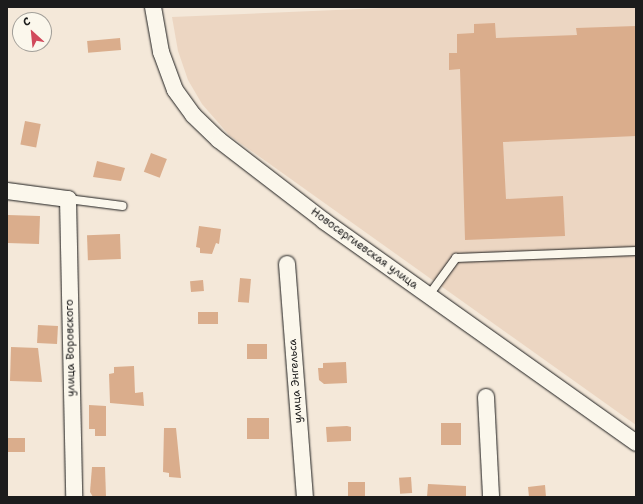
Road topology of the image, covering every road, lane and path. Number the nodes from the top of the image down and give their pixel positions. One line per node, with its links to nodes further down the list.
1 (153, 7): 7 (street, Новосергиевская улица)
2 (7, 192): 3 (street)
3 (68, 200): 4 (lane); 10 (street, улица Воровского)
4 (123, 206)
5 (636, 251): 7 (lane)
6 (288, 264): 11 (street, улица Энгельса)
7 (429, 295): 9 (street, Новосергиевская улица)
8 (486, 397): 12 (street)
9 (636, 443)
10 (74, 497)
11 (305, 497)
12 (491, 497)

